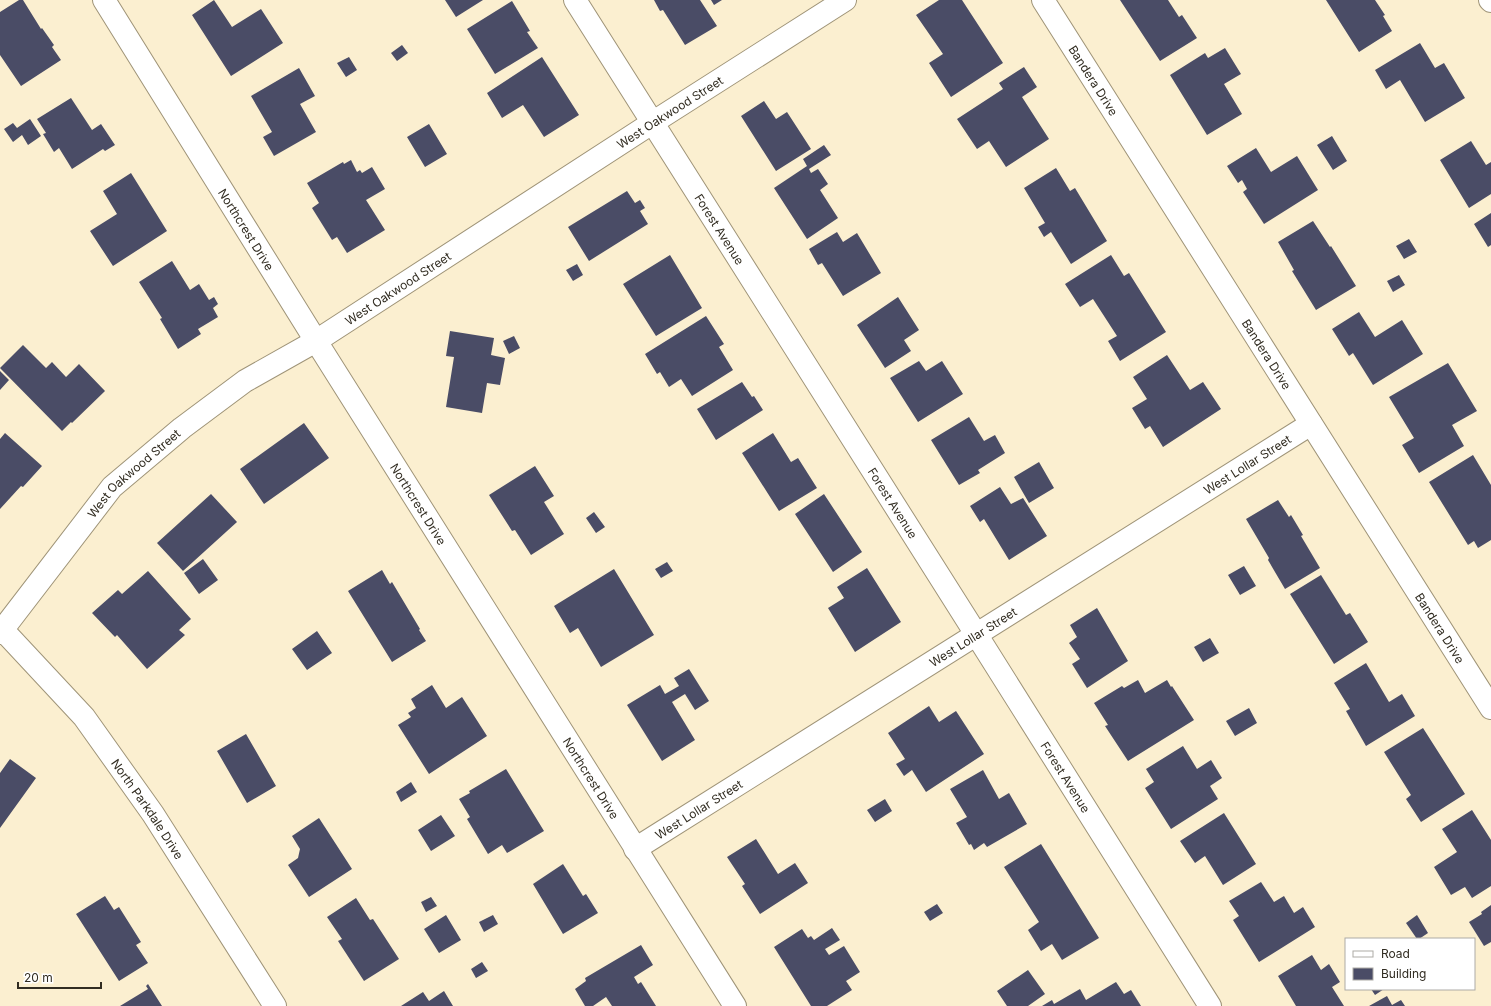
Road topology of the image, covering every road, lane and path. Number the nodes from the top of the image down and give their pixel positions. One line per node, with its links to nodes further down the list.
1 (104, 0): 6 (street, Northcrest Drive)
2 (575, 0): 5 (street, Forest Avenue)
3 (845, 0): 5 (street, West Oakwood Street)
4 (1043, 0): 7 (street, Bandera Drive)
5 (652, 123): 6 (street, West Oakwood Street); 9 (street, Forest Avenue)
6 (316, 341): 8 (street, West Oakwood Street); 11 (street, Northcrest Drive)
7 (1311, 424): 9 (street, West Lollar Street); 10 (street, Bandera Drive)
8 (1, 630): 12 (street, North Parkdale Drive)
9 (976, 634): 11 (street, West Lollar Street); 14 (street, Forest Avenue)
10 (1491, 708)
11 (635, 849): 13 (street, Northcrest Drive)
12 (275, 1006)
13 (735, 1006)
14 (1210, 1006)

